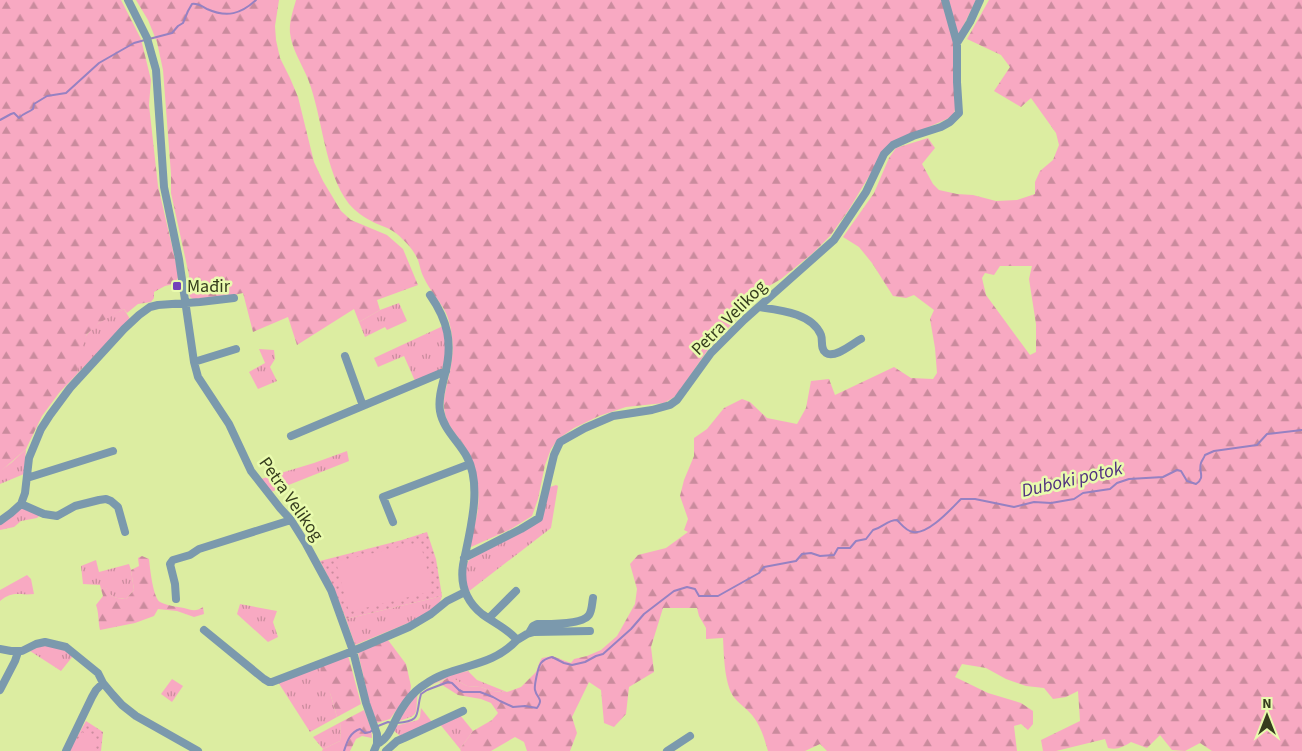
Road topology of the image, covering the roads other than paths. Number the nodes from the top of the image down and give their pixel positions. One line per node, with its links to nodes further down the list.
1 (128, 0): 7 (street, Petra Velikog)
2 (946, 0): 4 (street, Petra Velikog)
3 (980, 0): 4 (street)
4 (957, 44): 8 (street, Petra Velikog)
5 (430, 295): 13 (street)
6 (234, 298): 7 (street)
7 (185, 303): 12 (street, Petra Velikog); 18 (street)
8 (759, 307): 9 (street); 24 (street, Petra Velikog)
9 (861, 338)
10 (236, 349): 12 (street)
11 (345, 356): 14 (street)
12 (194, 362): 20 (street, Petra Velikog)
13 (446, 371): 14 (street); 17 (street)
14 (363, 406): 15 (street)
15 (291, 436)
16 (113, 451): 18 (street)
17 (470, 464): 22 (street); 24 (street)
18 (27, 478): 19 (street)
19 (21, 504): 21 (street); 23 (street)
20 (291, 520): 28 (street); 35 (street, Petra Velikog)
21 (0, 521)
22 (393, 522)
23 (125, 532)
24 (464, 558): 26 (street)
25 (516, 591): 29 (street)
26 (465, 592): 29 (street); 35 (street)
27 (594, 598): 32 (street, Petra Velikog)
28 (176, 599)
29 (488, 618): 33 (street)
30 (204, 630): 35 (street)
31 (590, 631): 32 (street)
32 (529, 633): 33 (street, Petra Velikog)
33 (517, 640): 41 (street, Petra Velikog)
34 (0, 649): 36 (street)
35 (353, 651): 41 (street, Petra Velikog)
36 (18, 652): 37 (street); 38 (street)
37 (104, 683): 42 (street); 43 (street)
38 (0, 690)
39 (463, 711): 45 (street)
40 (690, 736): 46 (street)
41 (376, 748)
42 (187, 749): 44 (street)
43 (66, 751)
44 (198, 751)
45 (386, 751)
46 (667, 751)

